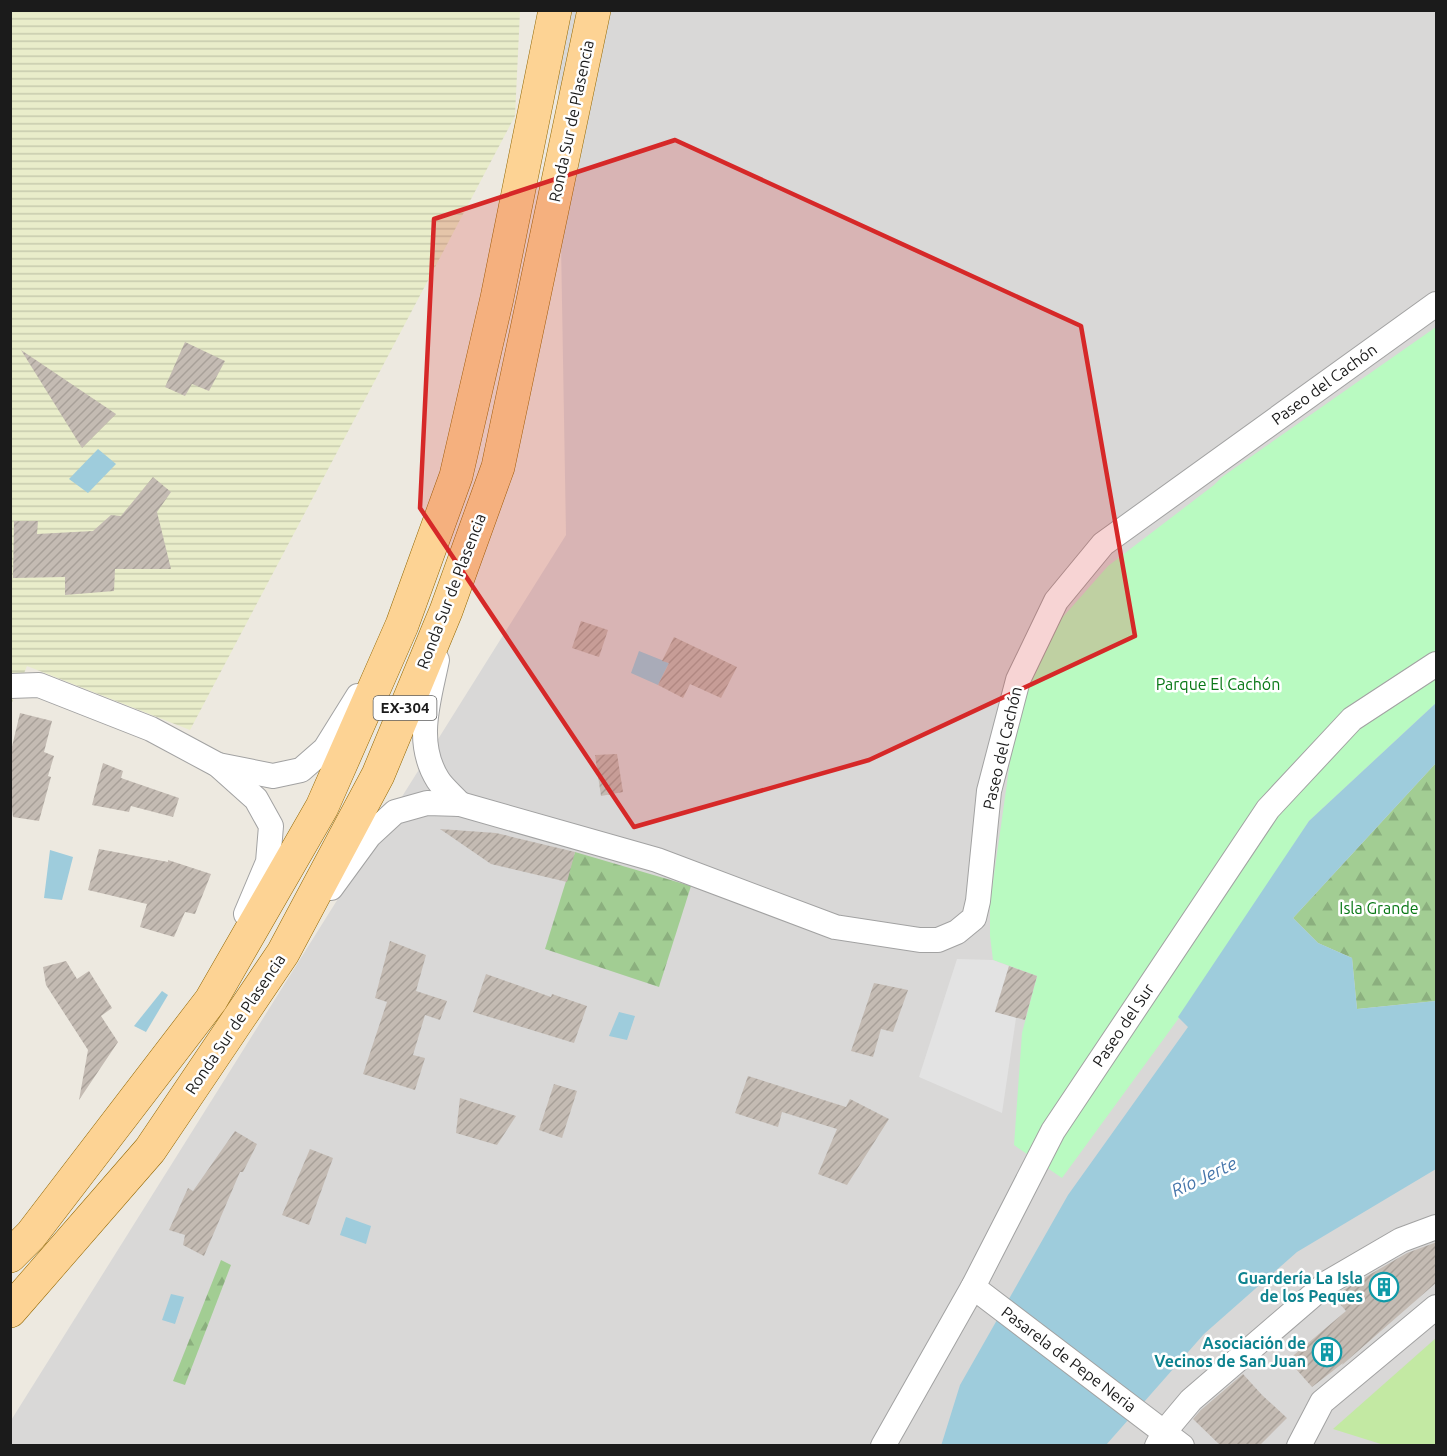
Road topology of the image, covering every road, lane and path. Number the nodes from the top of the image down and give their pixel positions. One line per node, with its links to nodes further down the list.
1 (555, 10): 5 (main road, Ronda Sur de Plasencia / EX-304)
2 (594, 10): 4 (main road, Ronda Sur de Plasencia / EX-304)
3 (1437, 304): 9 (street, Paseo del Cachón)
4 (446, 611): 9 (street); 10 (main road, Ronda Sur de Plasencia / EX-304)
5 (402, 625): 8 (street); 11 (main road, Ronda Sur de Plasencia / EX-304)
6 (1437, 664): 14 (street, Paseo del Sur)
7 (10, 686): 8 (street)
8 (218, 765): 11 (street)
9 (460, 804): 10 (street, Paseo del Cachón)
10 (283, 953): 16 (main road, Ronda Sur de Plasencia / EX-304)
11 (211, 1000): 13 (main road, Ronda Sur de Plasencia / EX-304)
12 (1437, 1227): 17 (street)
13 (10, 1256)
14 (974, 1287): 17 (street, Pasarela de Pepe Neria); 18 (street, Paseo del Sur)
15 (1437, 1307): 19 (street)
16 (10, 1311)
17 (1168, 1441)
18 (882, 1446)
19 (1299, 1446)

